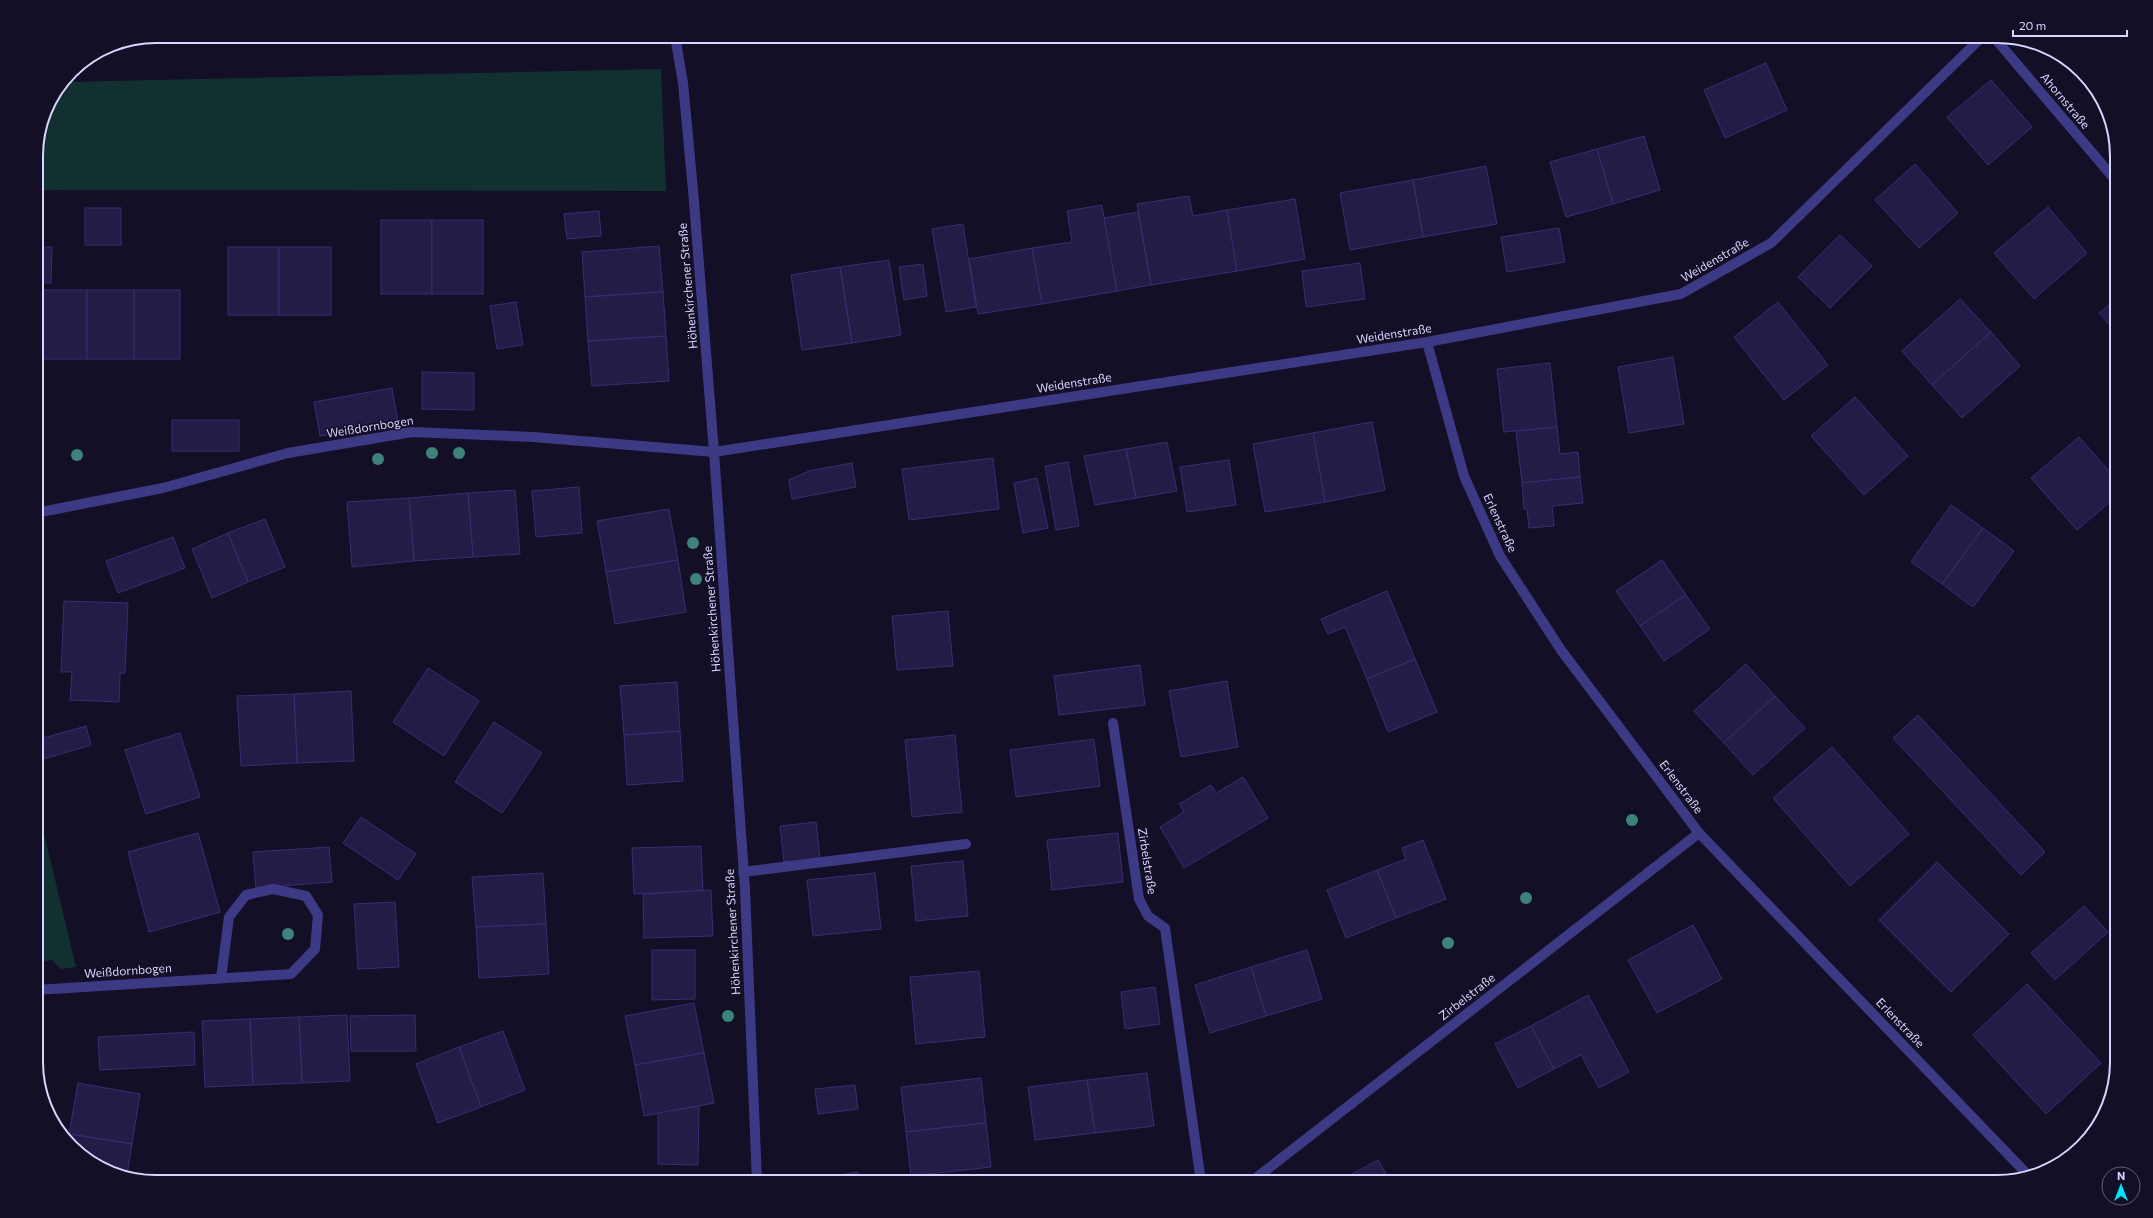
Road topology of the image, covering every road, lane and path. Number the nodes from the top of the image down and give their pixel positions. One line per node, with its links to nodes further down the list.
1 (676, 43): 6 (street, Höhenkirchener Straße)
2 (1976, 43): 5 (street, Weidenstraße)
3 (1999, 43): 4 (street, Ahornstraße)
4 (2110, 174)
5 (1427, 342): 6 (street, Weidenstraße); 9 (street, Erlenstraße)
6 (714, 452): 7 (street, Weißdornbogen); 11 (street, Höhenkirchener Straße)
7 (43, 512)
8 (1113, 723): 16 (street, Zirbelstraße)
9 (1699, 833): 14 (street, Erlenstraße); 17 (street, Zirbelstraße)
10 (966, 844): 11 (street)
11 (743, 872): 15 (street, Höhenkirchener Straße)
12 (221, 978): 12 (street, Weißdornbogen); 13 (street, Weißdornbogen)
13 (43, 990)
14 (2024, 1171)
15 (757, 1175)
16 (1200, 1175)
17 (1260, 1175)

